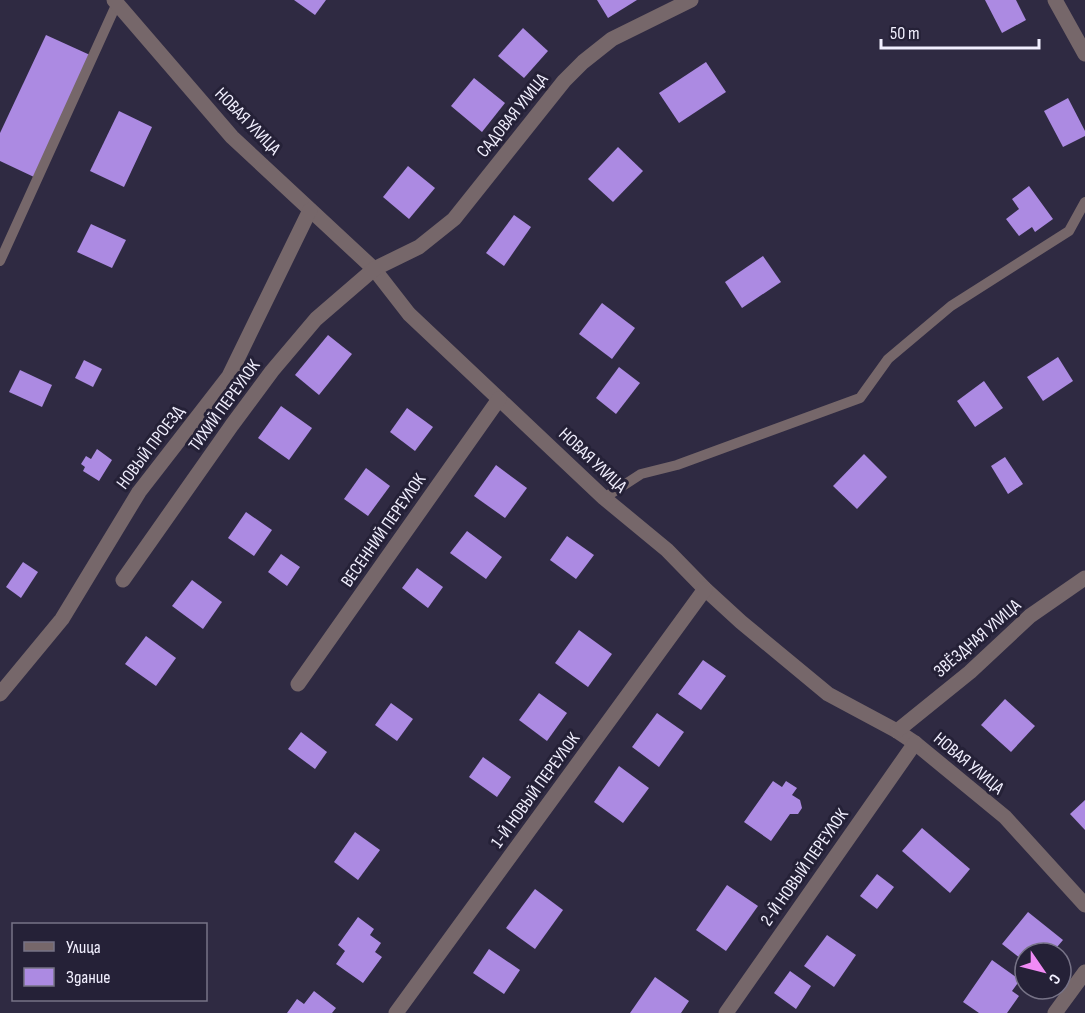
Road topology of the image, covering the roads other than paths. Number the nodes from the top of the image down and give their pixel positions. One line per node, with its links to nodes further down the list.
1 (691, 0): 8 (street, САДОВАЯ УЛИЦА)
2 (1055, 0): 4 (street)
3 (117, 1): 6 (street, НОВАЯ УЛИЦА); 7 (lane)
4 (1085, 54)
5 (1085, 202): 10 (lane)
6 (310, 210): 8 (street, НОВАЯ УЛИЦА); 15 (street, НОВЫЙ ПРОЕЗД)
7 (0, 261)
8 (374, 269): 9 (street, НОВАЯ УЛИЦА); 12 (street, ТИХИЙ ПЕРЕУЛОК)
9 (500, 399): 10 (street, НОВАЯ УЛИЦА); 14 (street, ВЕСЕННИЙ ПЕРЕУЛОК)
10 (604, 498): 13 (street, НОВАЯ УЛИЦА)
11 (1085, 578): 16 (street, ЗВЁЗДНАЯ УЛИЦА)
12 (123, 580)
13 (705, 589): 16 (street, НОВАЯ УЛИЦА); 20 (street, 1-Й НОВЫЙ ПЕРЕУЛОК)
14 (298, 684)
15 (0, 694)
16 (897, 731): 17 (street, НОВАЯ УЛИЦА)
17 (915, 743): 18 (street, НОВАЯ УЛИЦА); 21 (street, 2-Й НОВЫЙ ПЕРЕУЛОК)
18 (1085, 904)
19 (1085, 972): 22 (street)
20 (396, 1013)
21 (726, 1013)
22 (1055, 1013)

